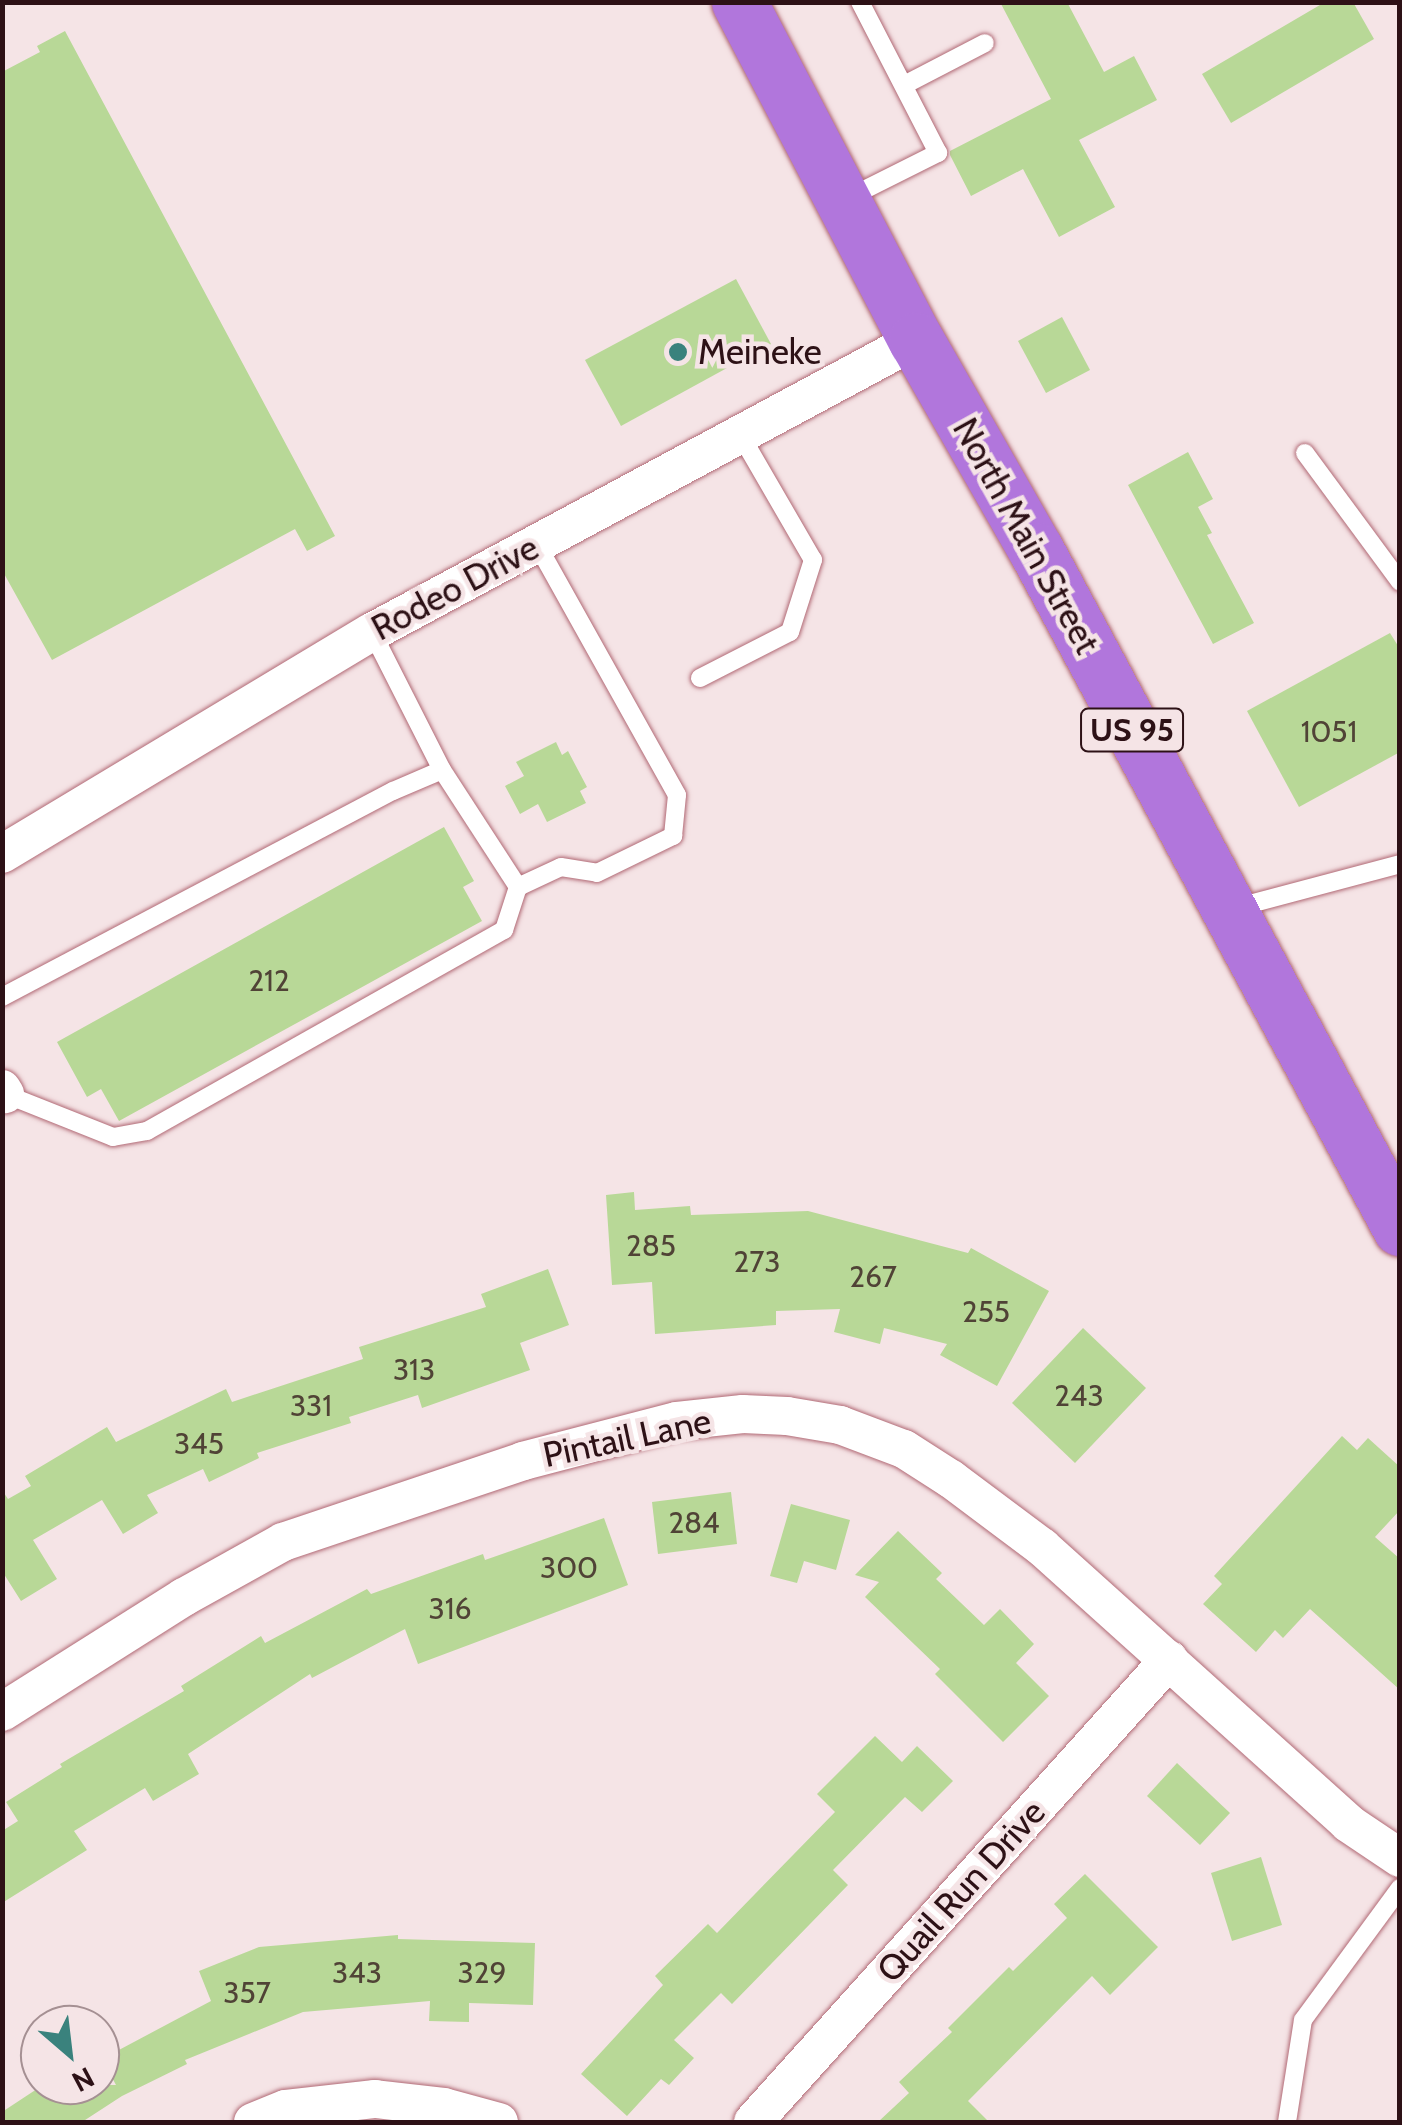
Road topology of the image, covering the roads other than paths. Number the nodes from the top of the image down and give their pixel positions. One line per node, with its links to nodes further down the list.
1 (860, 2): 4 (lane)
2 (749, 6): 5 (highway, North Main Street / US 95)
3 (985, 44): 4 (lane)
4 (904, 85): 5 (lane)
5 (844, 201): 6 (highway, North Main Street / US 95)
6 (916, 340): 7 (street, Rodeo Drive); 17 (highway, North Main Street / US 95)
7 (742, 436): 9 (street, Rodeo Drive); 12 (lane)
8 (1305, 452): 10 (lane)
9 (537, 544): 11 (street, Rodeo Drive); 16 (lane)
10 (1400, 582)
11 (372, 632): 13 (lane); 14 (street, Rodeo Drive)
12 (700, 678)
13 (442, 770): 16 (lane); 18 (lane)
14 (2, 854)
15 (1400, 864): 17 (lane)
16 (518, 887): 19 (lane)
17 (1229, 910): 20 (highway, North Main Street / US 95)
18 (2, 998)
19 (4, 1091)
20 (1400, 1228)
21 (1170, 1660): 22 (street, Pintail Lane); 23 (street, Pintail Lane); 27 (street, Quail Run Drive)
22 (2, 1712)
23 (1400, 1858)
24 (1400, 1888): 28 (lane)
25 (254, 2122): 26 (street)
26 (499, 2122)
27 (753, 2122)
28 (1287, 2122)

